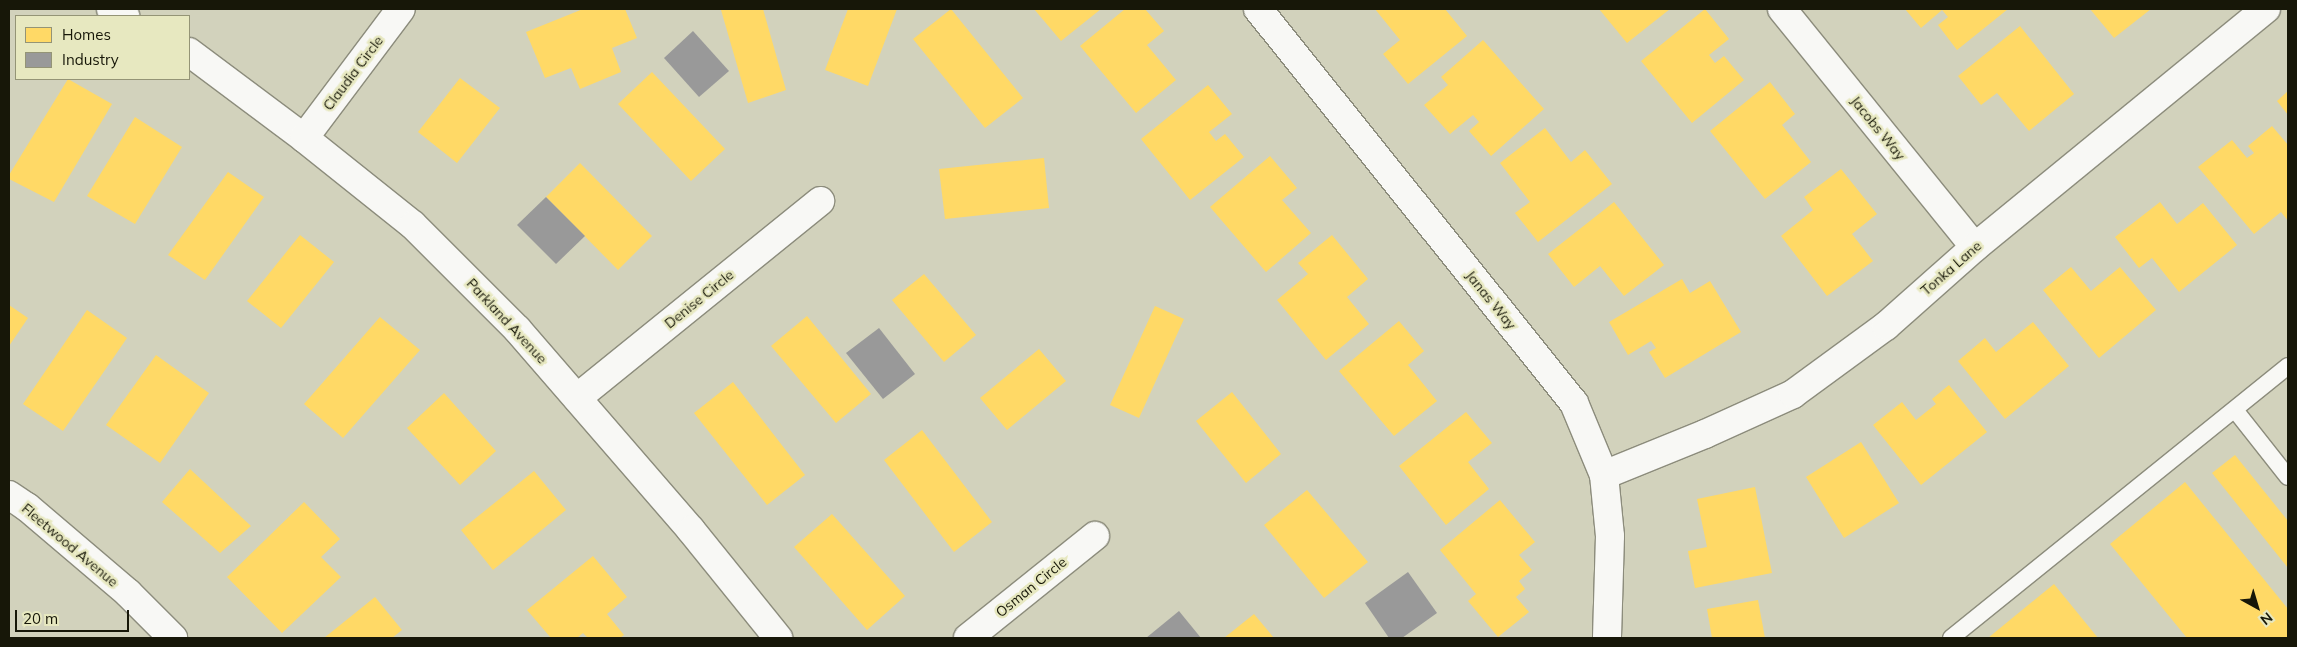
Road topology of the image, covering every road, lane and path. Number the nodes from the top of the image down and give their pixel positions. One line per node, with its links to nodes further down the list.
1 (112, 9): 6 (street)
2 (401, 9): 8 (street, Claudia Circle)
3 (1258, 9): 14 (street, Janas Way)
4 (1782, 9): 10 (street, Jacobs Way)
5 (2266, 9): 10 (street, Tonka Lane)
6 (123, 15)
7 (190, 53): 8 (street, Parkland Avenue)
8 (304, 138): 12 (street, Parkland Avenue)
9 (820, 201): 12 (street, Denise Circle)
10 (1975, 247): 14 (street, Tonka Lane)
11 (2288, 366): 13 (lane)
12 (577, 398): 19 (street, Parkland Avenue)
13 (2235, 410): 15 (lane); 22 (lane)
14 (1604, 475): 21 (street, Janas Way)
15 (2288, 477)
16 (9, 495): 18 (street, Fleetwood Avenue)
17 (1095, 536): 20 (street, Osman Circle)
18 (173, 638)
19 (778, 638)
20 (968, 638)
21 (1607, 638)
22 (1952, 638)

